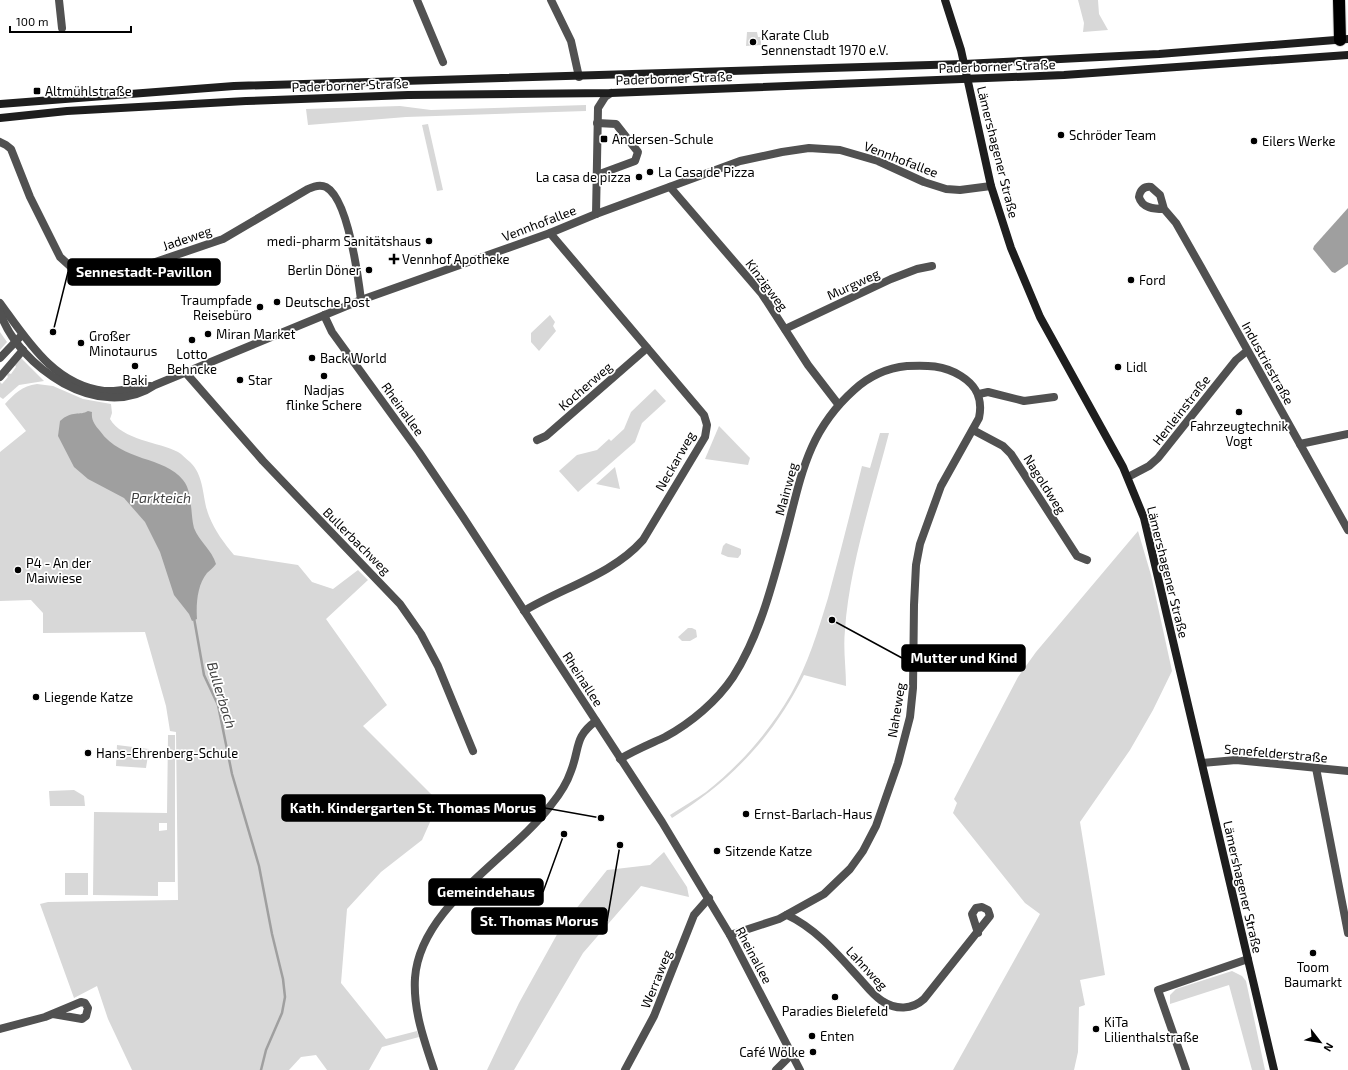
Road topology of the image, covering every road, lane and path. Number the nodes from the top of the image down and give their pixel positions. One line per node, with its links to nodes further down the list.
1 (59, 0): 6 (street)
2 (417, 0): 9 (street)
3 (551, 0): 11 (street)
4 (945, 0): 10 (main road, Lämershagener Straße)
5 (1339, 0): 7 (highway)
6 (62, 28)
7 (1344, 39): 8 (main road); 10 (main road, Paderborner Straße)
8 (1345, 55): 12 (main road, Paderborner Straße)
9 (443, 62)
10 (964, 64): 11 (main road, Paderborner Straße); 12 (main road, Lämershagener Straße)
11 (579, 77): 14 (main road, Paderborner Straße)
12 (968, 80): 13 (main road, Paderborner Straße); 19 (main road, Lämershagener Straße)
13 (612, 93): 15 (main road, Paderborner Straße); 16 (street, Vennhofallee)
14 (0, 104)
15 (0, 118)
16 (597, 123): 18 (street, Vennhofallee); 18 (street)
17 (0, 142): 25 (street, Jadeweg)
18 (597, 174): 22 (street, Vennhofallee)
19 (991, 186): 20 (street, Vennhofallee); 46 (main road, Lämershagener Straße)
20 (670, 187): 22 (street, Vennhofallee); 29 (street, Kinzigweg)
21 (1164, 209): 33 (street, Industriestraße)
22 (596, 214): 23 (street, Vennhofallee)
23 (550, 233): 25 (street, Vennhofallee); 31 (street, Neckarweg)
24 (932, 266): 29 (street, Murgweg)
25 (362, 300): 28 (street, Vennhofallee)
26 (0, 303): 30 (street)
27 (0, 312): 30 (street)
28 (324, 315): 36 (street, Vennhofallee); 49 (street, Rheinallee)
29 (785, 329): 41 (street, Kinzigweg)
30 (19, 338): 32 (street); 34 (street); 38 (street)
31 (647, 348): 44 (street, Kocherweg); 49 (street, Neckarweg)
32 (24, 350): 35 (street); 38 (street)
33 (1247, 351): 45 (street, Industriestraße); 46 (street, Henleinstraße)
34 (0, 358): 35 (street)
35 (9, 367): 37 (street)
36 (186, 373): 38 (street, Vennhofallee); 51 (street, Bullerbachweg)
37 (0, 377)
38 (155, 385)
39 (979, 394): 40 (street); 41 (street, Mainweg); 42 (street, Naheweg)
40 (1054, 397)
41 (838, 404): 52 (street, Mainweg)
42 (973, 430): 48 (street, Nagoldweg); 57 (street, Naheweg)
43 (1348, 434): 45 (street)
44 (537, 440)
45 (1300, 444): 47 (street, Industriestraße)
46 (1128, 477): 53 (main road, Lämershagener Straße)
47 (1348, 530)
48 (1087, 560)
49 (524, 611): 50 (street, Rheinallee)
50 (596, 721): 52 (street, Rheinallee); 65 (street)
51 (473, 751)
52 (620, 759): 56 (street, Rheinallee)
53 (1202, 763): 54 (street, Senefelderstraße); 61 (main road, Lämershagener Straße)
54 (1316, 768): 55 (street, Senefelderstraße); 59 (street)
55 (1348, 771)
56 (709, 898): 60 (street, Rheinallee); 66 (street, Werraweg)
57 (787, 915): 58 (street, Lahnweg); 60 (street, Naheweg)
58 (978, 933)
59 (1348, 933)
60 (730, 934): 64 (street, Rheinallee)
61 (1248, 959): 69 (street); 70 (main road, Lämershagener Straße)
62 (53, 1014): 63 (street)
63 (0, 1030)
64 (792, 1054): 67 (street); 68 (street, Rheinallee)
65 (434, 1070)
66 (624, 1070)
67 (776, 1070)
68 (800, 1070)
69 (1186, 1070)
70 (1274, 1070)

